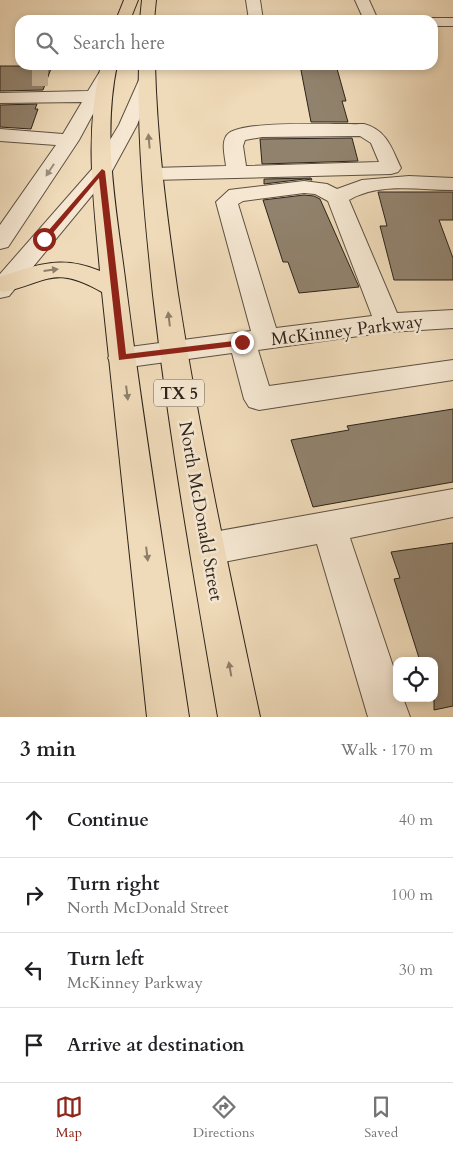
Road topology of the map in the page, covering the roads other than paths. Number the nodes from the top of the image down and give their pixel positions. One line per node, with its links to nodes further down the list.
1 (131, 0): 5 (main road)
2 (149, 0): 6 (main road)
3 (253, 0): 7 (street)
4 (362, 0): 8 (street)
5 (125, 15)
6 (148, 15)
7 (255, 15)
8 (369, 15)
9 (438, 22): 10 (street)
10 (453, 22)
11 (107, 71): 13 (street); 17 (main road, TX 5)
12 (147, 72): 17 (street); 19 (main road, North McDonald Street / TX 5, one-way to 12)
13 (90, 86): 14 (street); 16 (street)
14 (0, 98)
15 (0, 135): 16 (street)
16 (69, 140): 22 (street, one-way to 22)
17 (102, 171): 23 (street); 24 (main road, TX 5)
18 (237, 171): 18 (street); 19 (street)
19 (152, 174): 28 (main road, North McDonald Street / TX 5, one-way to 19)
20 (453, 184): 21 (street)
21 (337, 198): 26 (street); 27 (street)
22 (0, 242)
23 (2, 287): 24 (main road, one-way to 24)
24 (114, 288): 29 (main road, TX 5)
25 (451, 322): 26 (street, McKinney Parkway)
26 (388, 323): 27 (street, McKinney Parkway)
27 (254, 341): 28 (street, McKinney Parkway); 30 (street)
28 (173, 352): 29 (street, McKinney Parkway); 33 (main road, North McDonald Street / TX 5)
29 (122, 358): 34 (main road, TX 5, one-way to 34)
30 (453, 370)
31 (453, 503): 32 (street)
32 (329, 526): 33 (street); 36 (street)
33 (208, 549): 35 (main road, North McDonald Street / TX 5, one-way to 33)
34 (168, 717)
35 (239, 717)
36 (388, 717)

